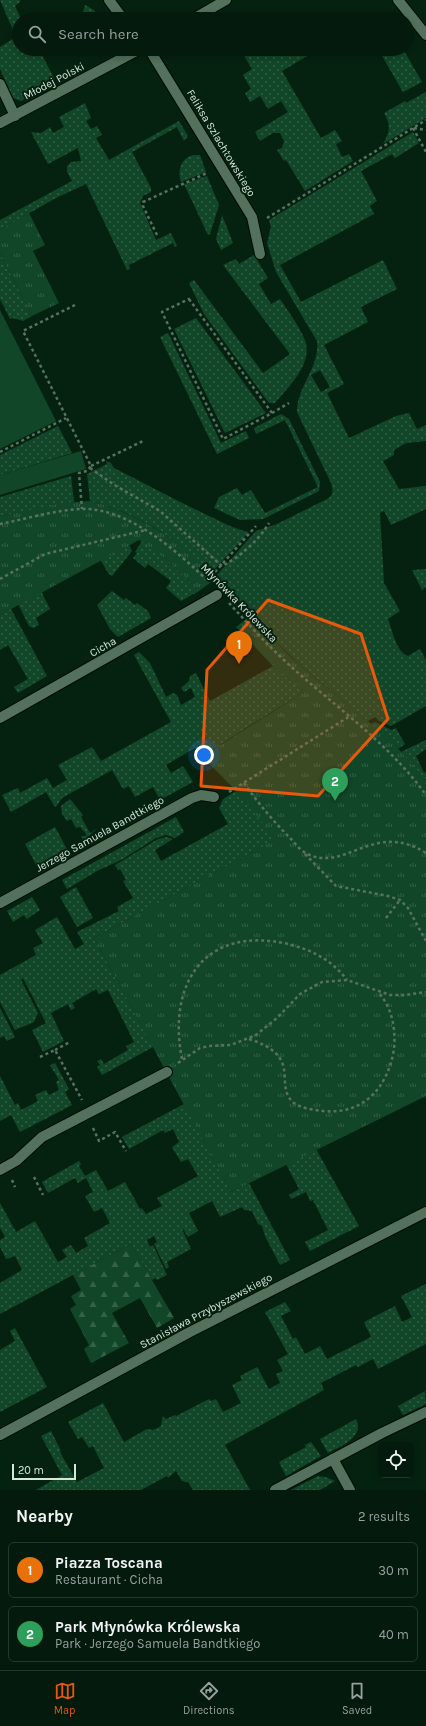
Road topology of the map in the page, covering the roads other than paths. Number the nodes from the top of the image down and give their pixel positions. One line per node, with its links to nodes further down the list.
1 (109, 0): 4 (street)
2 (226, 0): 5 (street)
3 (398, 0): 6 (street)
4 (118, 12)
5 (205, 12)
6 (408, 12)
7 (414, 20): 8 (street)
8 (426, 35)
9 (127, 56): 12 (street, Młodej Polski)
10 (153, 56): 14 (street, Feliksa Szlachtowskiego)
11 (0, 84): 12 (street)
12 (15, 116): 13 (street, Młodej Polski)
13 (0, 124)
14 (260, 254)
15 (217, 595): 16 (street, Cicha)
16 (0, 718)
17 (214, 797): 18 (street, Jerzego Samuela Bandtkiego)
18 (0, 903)
19 (167, 1072): 20 (street)
20 (0, 1170)
21 (426, 1212): 23 (street, Stanisława Przybyszewskiego)
22 (426, 1412): 24 (street)
23 (0, 1435)
24 (333, 1459): 25 (street); 26 (street)
25 (275, 1490)
26 (350, 1490)

